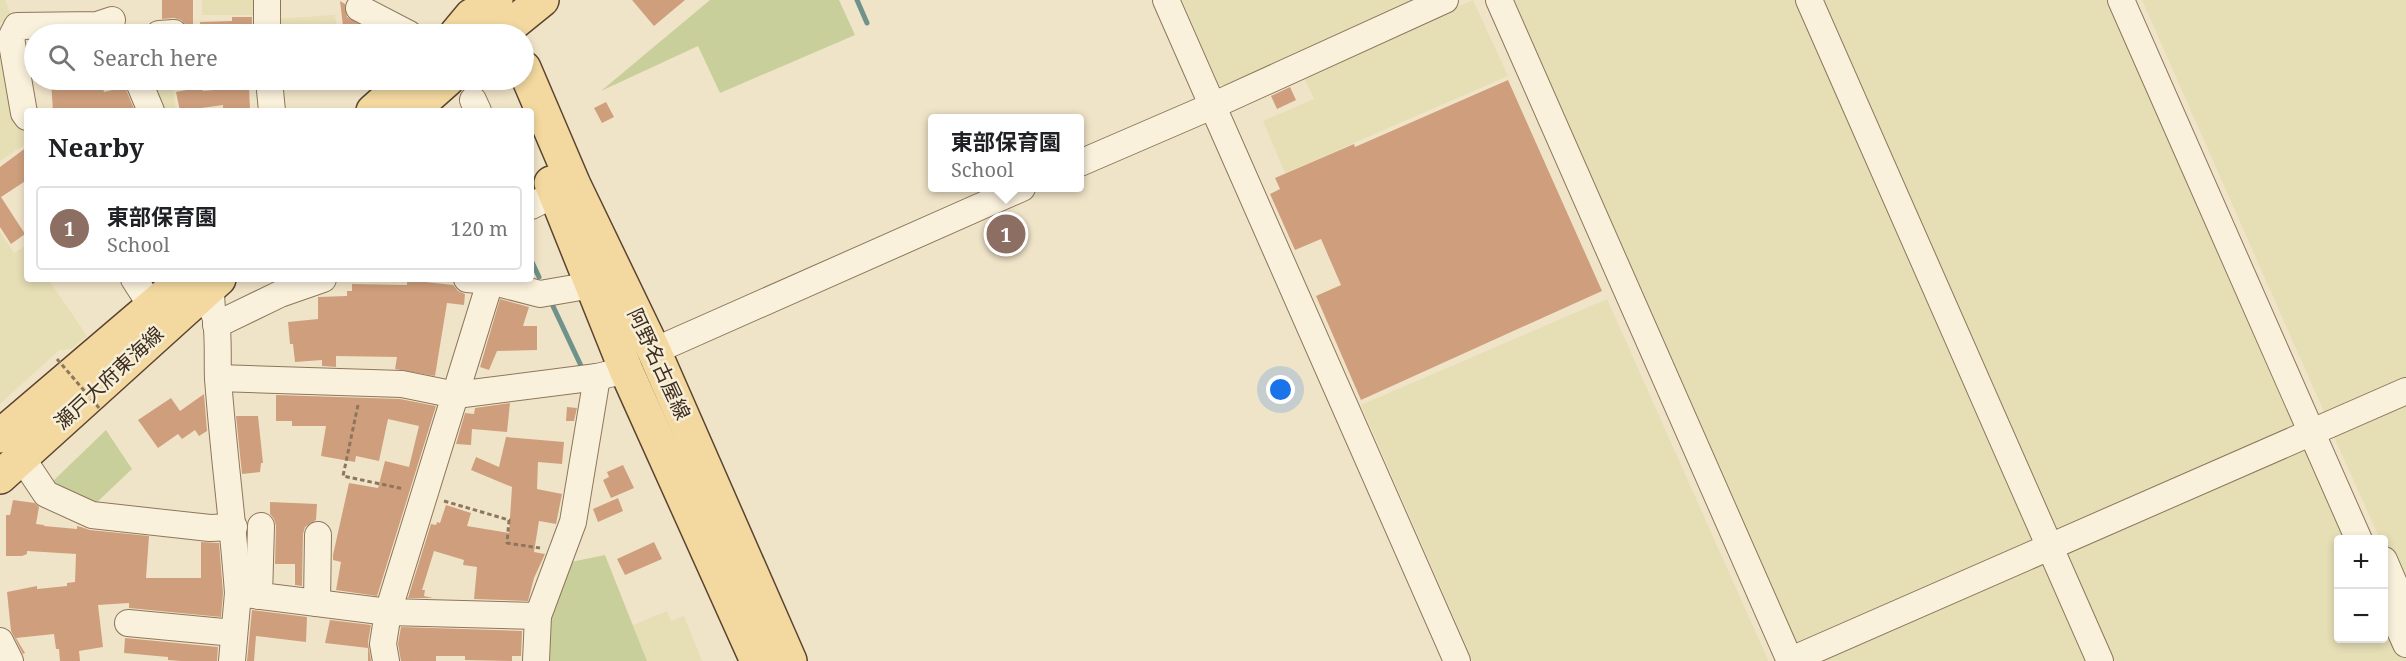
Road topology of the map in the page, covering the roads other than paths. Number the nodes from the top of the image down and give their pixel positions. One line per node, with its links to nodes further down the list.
1 (267, 0): 12 (street)
2 (542, 0): 11 (main road)
3 (1166, 0): 21 (street)
4 (1446, 0): 21 (street)
5 (1481, 0): 73 (street)
6 (1499, 0): 74 (street)
7 (1809, 0): 54 (street)
8 (2121, 0): 47 (street)
9 (2139, 0): 47 (street)
10 (359, 8): 13 (street)
11 (486, 19)
12 (267, 24)
13 (390, 24)
14 (24, 26): 27 (street)
15 (142, 90): 22 (street)
16 (270, 90): 23 (street)
17 (397, 90): 24 (main road)
18 (436, 90): 25 (main road)
19 (511, 90): 26 (main road)
20 (533, 90): 42 (main road, 阿野名古屋線)
21 (1212, 106): 29 (street); 72 (street)
22 (150, 108)
23 (272, 108)
24 (376, 108)
25 (415, 108)
26 (519, 108)
27 (24, 113)
28 (534, 153): 31 (main road, 阿野名古屋線)
29 (1084, 161)
30 (1013, 192): 42 (street)
31 (543, 200): 39 (main road, 阿野名古屋線)
32 (136, 282): 40 (street)
33 (204, 282): 40 (main road, 瀬戸大府東海線)
34 (205, 282): 48 (main road, 瀬戸大府東海線)
35 (206, 282): 41 (street)
36 (314, 282): 41 (street)
37 (483, 282): 46 (street)
38 (491, 282): 39 (street)
39 (592, 285): 43 (main road, 阿野名古屋線)
40 (152, 307): 48 (main road, 瀬戸大府東海線)
41 (216, 325): 44 (street)
42 (654, 351): 71 (main road, 阿野名古屋線)
43 (611, 374): 46 (street); 61 (street); 70 (main road, 阿野名古屋線)
44 (218, 378): 46 (street); 50 (street)
45 (2406, 391): 47 (street)
46 (456, 394): 60 (street)
47 (2318, 429): 52 (street); 53 (street); 54 (street)
48 (6, 445): 50 (street)
49 (261, 526): 56 (street)
50 (234, 527): 56 (street)
51 (318, 535): 57 (street)
52 (2357, 535)
53 (2372, 535)
54 (2051, 547): 74 (street); 75 (street)
55 (2388, 569): 59 (street)
56 (249, 594): 57 (street); 63 (street)
57 (317, 603): 60 (street)
58 (2388, 603): 65 (street)
59 (2406, 611)
60 (388, 612): 61 (street); 68 (street)
61 (538, 616): 69 (street)
62 (128, 623): 63 (street)
63 (234, 633): 67 (street)
64 (0, 641): 66 (street)
65 (2406, 644)
66 (10, 661)
67 (232, 661)
68 (386, 661)
69 (536, 661)
70 (757, 661)
71 (790, 661)
72 (1457, 661)
73 (1772, 661)
74 (1790, 661)
75 (2100, 661)

